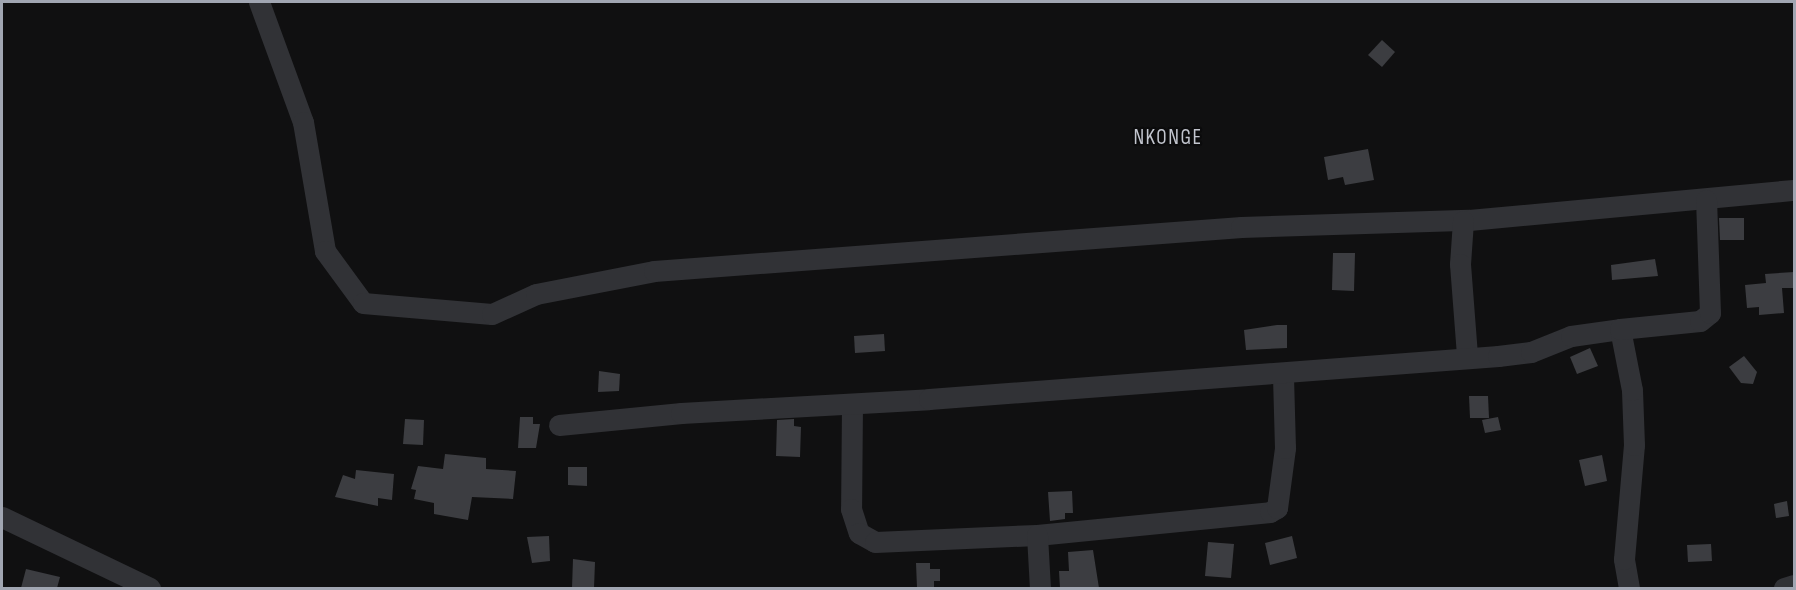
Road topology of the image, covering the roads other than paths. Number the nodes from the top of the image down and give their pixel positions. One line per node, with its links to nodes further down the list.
1 (259, 2): 4 (street)
2 (1794, 190): 3 (street)
3 (1706, 200): 4 (street); 5 (street)
4 (1463, 220): 6 (street)
5 (1620, 329): 6 (street); 15 (street)
6 (1467, 356): 7 (street)
7 (1283, 375): 8 (street); 11 (street)
8 (852, 404): 9 (street); 11 (street)
9 (559, 425)
10 (2, 517): 13 (street)
11 (1037, 535): 14 (street)
12 (1794, 585): 16 (street)
13 (150, 588)
14 (1040, 588)
15 (1629, 588)
16 (1784, 588)

